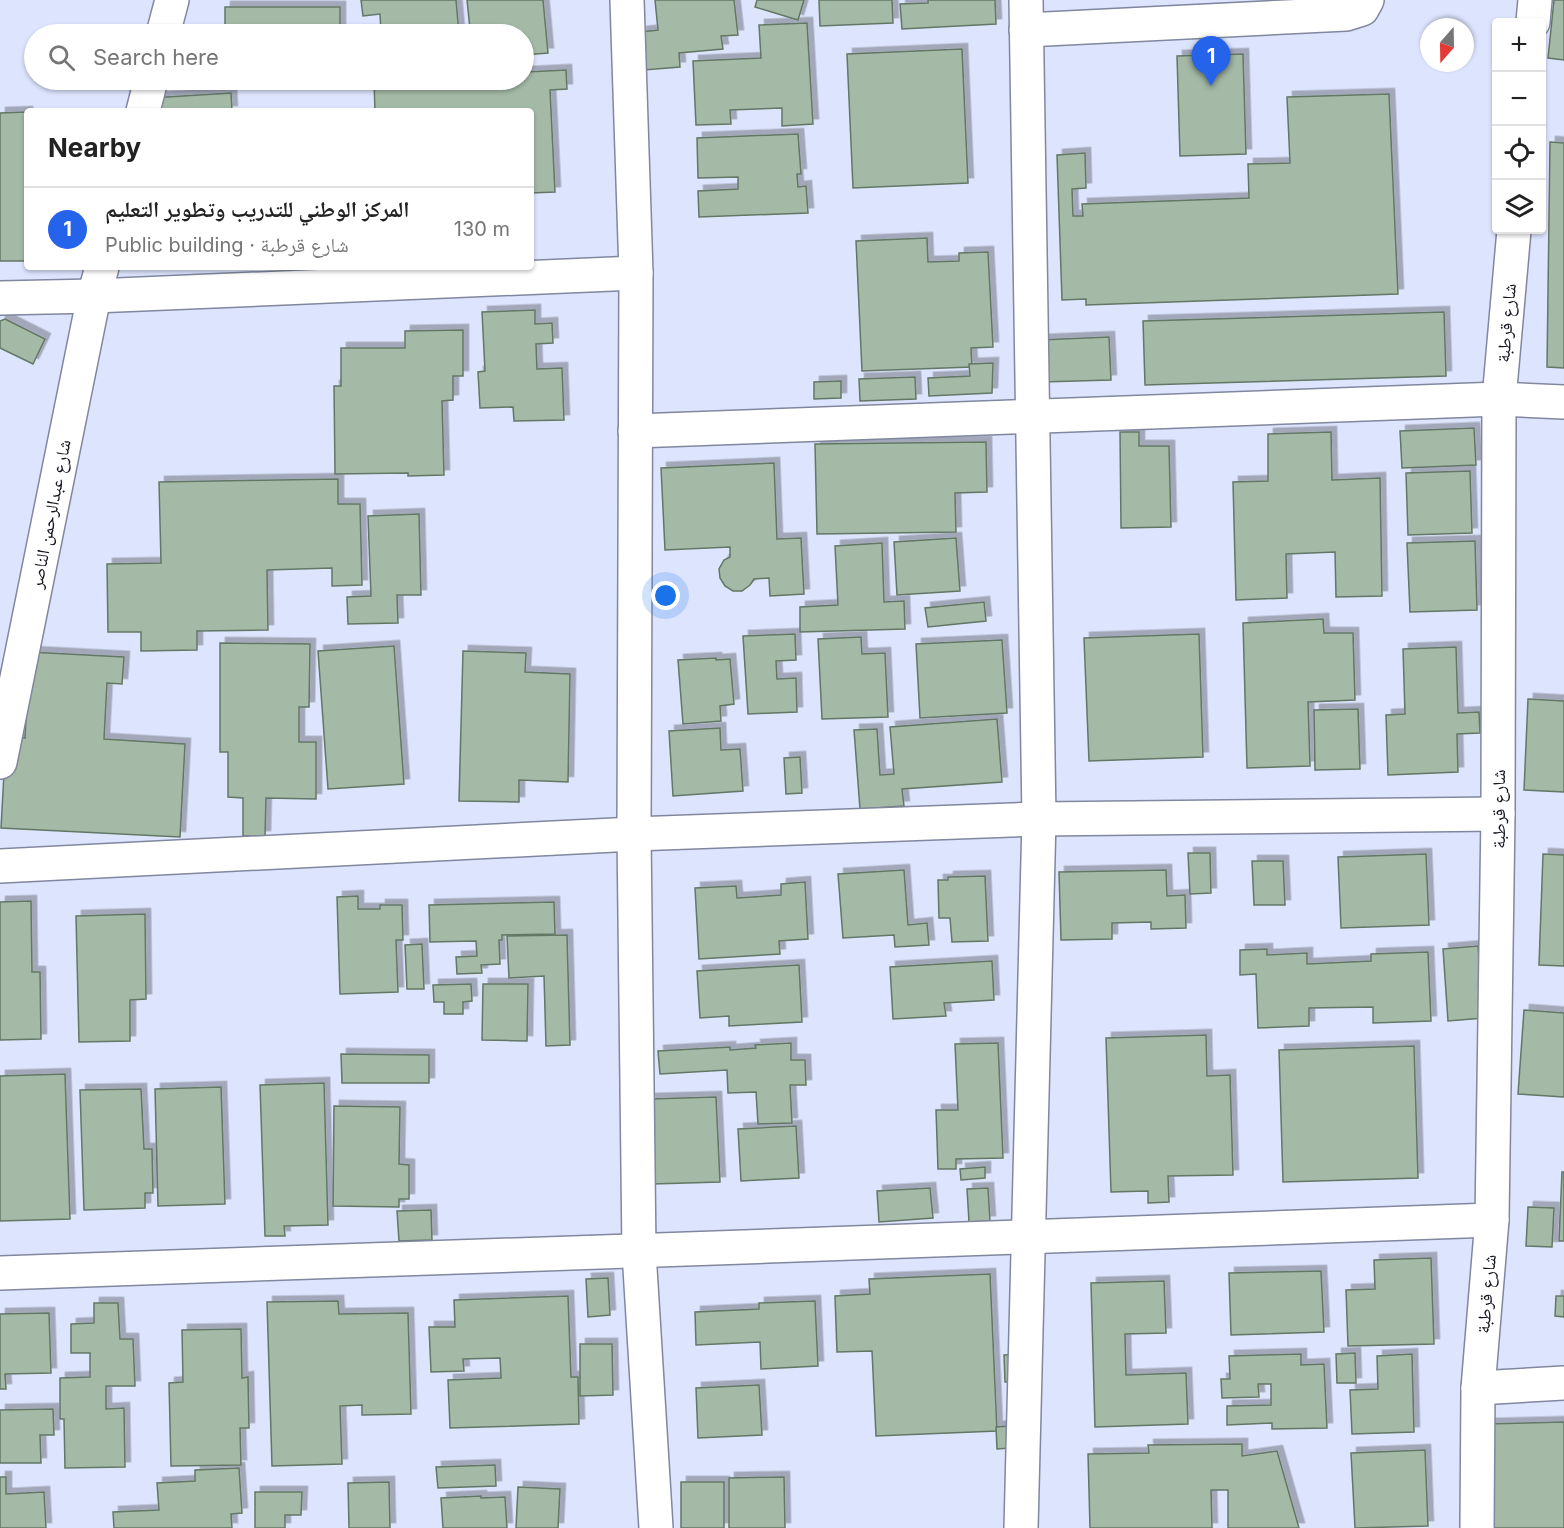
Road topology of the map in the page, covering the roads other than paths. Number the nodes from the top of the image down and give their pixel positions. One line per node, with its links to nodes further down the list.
1 (172, 0): 7 (street)
2 (627, 0): 11 (street)
3 (1367, 0): 5 (street)
4 (1535, 0): 6 (street)
5 (1026, 15): 16 (street)
6 (1533, 18)
7 (166, 24)
8 (148, 90): 9 (street)
9 (144, 108)
10 (1514, 234): 14 (street, شارع قرطبة)
11 (636, 273): 12 (street); 17 (street)
12 (98, 282): 13 (street); 18 (street, شارع عبدالرحمن الناصر)
13 (0, 298)
14 (1499, 399): 15 (street); 16 (street); 19 (street, شارع قرطبة)
15 (1564, 402)
16 (1033, 416): 17 (street); 20 (street)
17 (635, 431): 21 (street)
18 (0, 762)
19 (1498, 814): 20 (street); 23 (street, شارع قرطبة)
20 (1039, 819): 21 (street); 24 (street)
21 (634, 834): 22 (street); 25 (street)
22 (0, 866)
23 (1492, 1220): 24 (street); 28 (street, شارع قرطبة)
24 (1028, 1236): 25 (street); 30 (street)
25 (639, 1252): 26 (street); 29 (street)
26 (0, 1273)
27 (1564, 1383): 28 (street)
28 (1478, 1388): 31 (street, شارع قرطبة)
29 (656, 1528)
30 (1021, 1528)
31 (1477, 1528)

